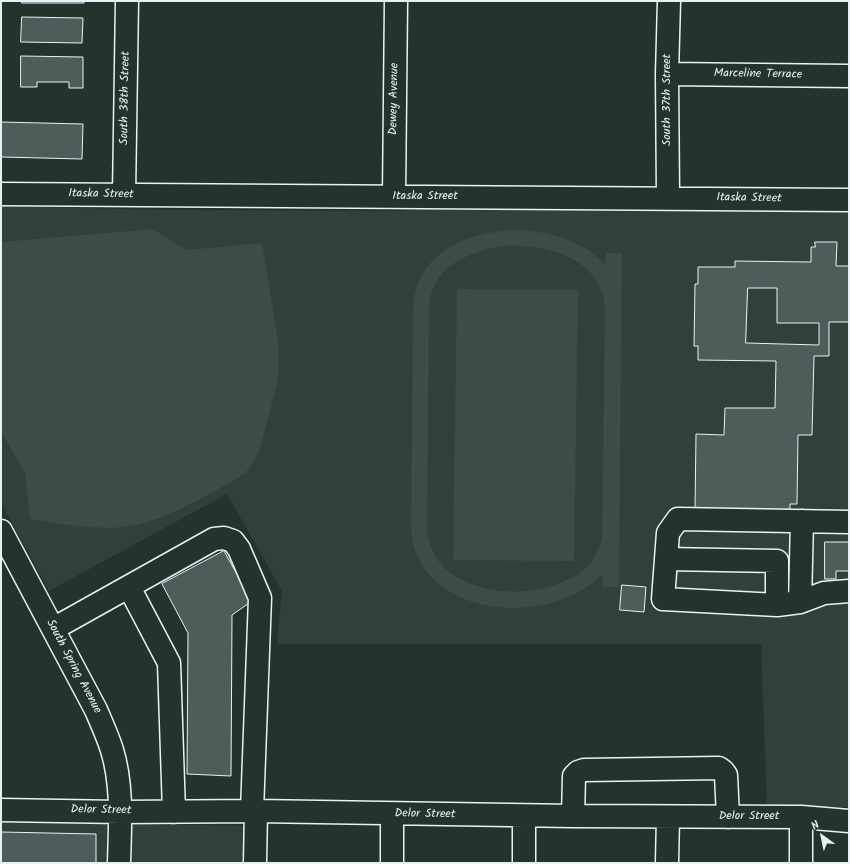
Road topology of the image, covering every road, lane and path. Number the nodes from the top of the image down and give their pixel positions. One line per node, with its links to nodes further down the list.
1 (127, 1): 7 (street, South 38th Street)
2 (396, 1): 8 (street, Dewey Avenue)
3 (669, 1): 4 (street, South 37th Street)
4 (667, 74): 5 (street, Marceline Terrace); 9 (street, South 37th Street)
5 (849, 76)
6 (1, 194): 7 (street, Itaska Street)
7 (124, 195): 8 (street, Itaska Street)
8 (394, 197): 9 (street, Itaska Street)
9 (668, 198): 10 (street, Itaska Street)
10 (849, 200)
11 (802, 521): 12 (street); 14 (street); 17 (street)
12 (849, 522)
13 (1, 531): 19 (street, South Spring Avenue)
14 (666, 559): 18 (street); 18 (street)
15 (129, 587): 19 (street); 21 (street); 23 (street)
16 (849, 591): 17 (street)
17 (800, 602): 18 (street)
18 (777, 605)
19 (53, 629): 22 (street, South Spring Avenue)
20 (1, 810): 22 (street, Delor Street)
21 (254, 811): 23 (street, Delor Street); 24 (street, Delor Street); 32 (street)
22 (120, 812): 23 (street, Delor Street); 31 (street)
23 (174, 812)
24 (392, 814): 25 (street, Delor Street); 33 (street)
25 (524, 816): 26 (street, Delor Street); 34 (street)
26 (573, 816): 27 (street, Delor Street); 28 (street)
27 (668, 817): 28 (street, Delor Street); 35 (street)
28 (728, 817): 29 (street, Delor Street)
29 (801, 817): 30 (street, Delor Street); 36 (street)
30 (849, 821)
31 (119, 863)
32 (255, 863)
33 (392, 863)
34 (524, 863)
35 (667, 863)
36 (801, 863)

